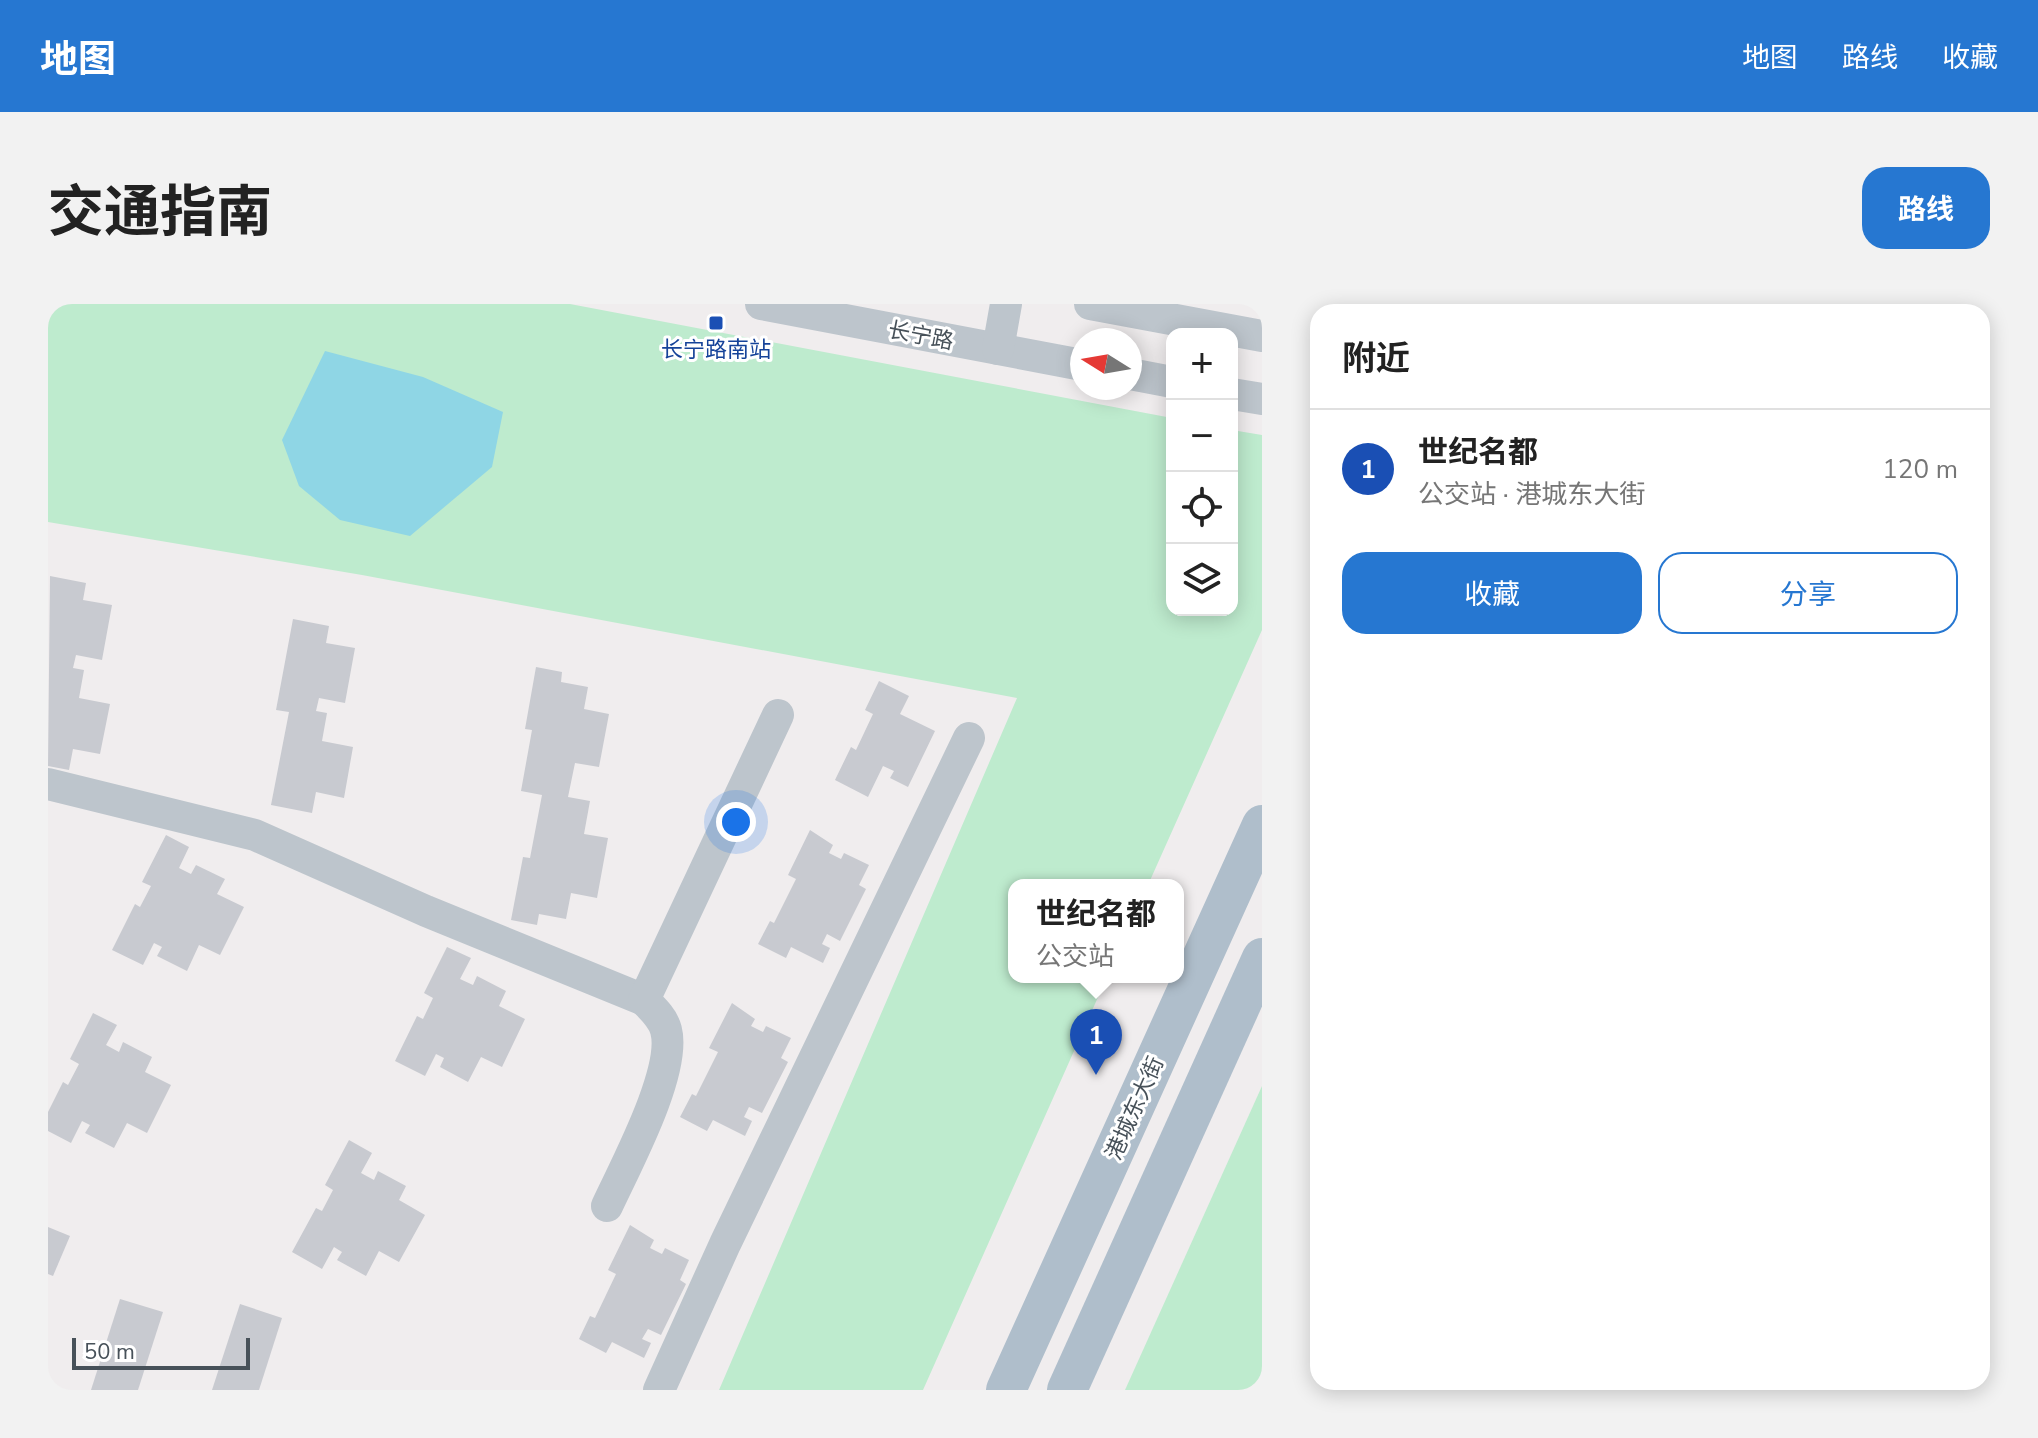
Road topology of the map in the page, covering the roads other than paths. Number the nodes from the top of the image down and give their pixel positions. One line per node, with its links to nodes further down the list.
1 (761, 304): 5 (street, 长宁路)
2 (1006, 304): 5 (street)
3 (1090, 304): 4 (street)
4 (1262, 336)
5 (998, 349): 6 (street, 长宁路)
6 (1070, 363)
7 (1142, 376): 8 (street)
8 (1166, 381)
9 (1238, 395): 10 (street)
10 (1262, 399)
11 (778, 715): 16 (street)
12 (969, 738): 18 (street)
13 (48, 784): 16 (street)
14 (1262, 825): 19 (main road, 港城东大街)
15 (1262, 958): 20 (main road)
16 (644, 1000): 17 (street)
17 (607, 1206)
18 (659, 1390)
19 (1006, 1390)
20 (1067, 1390)

